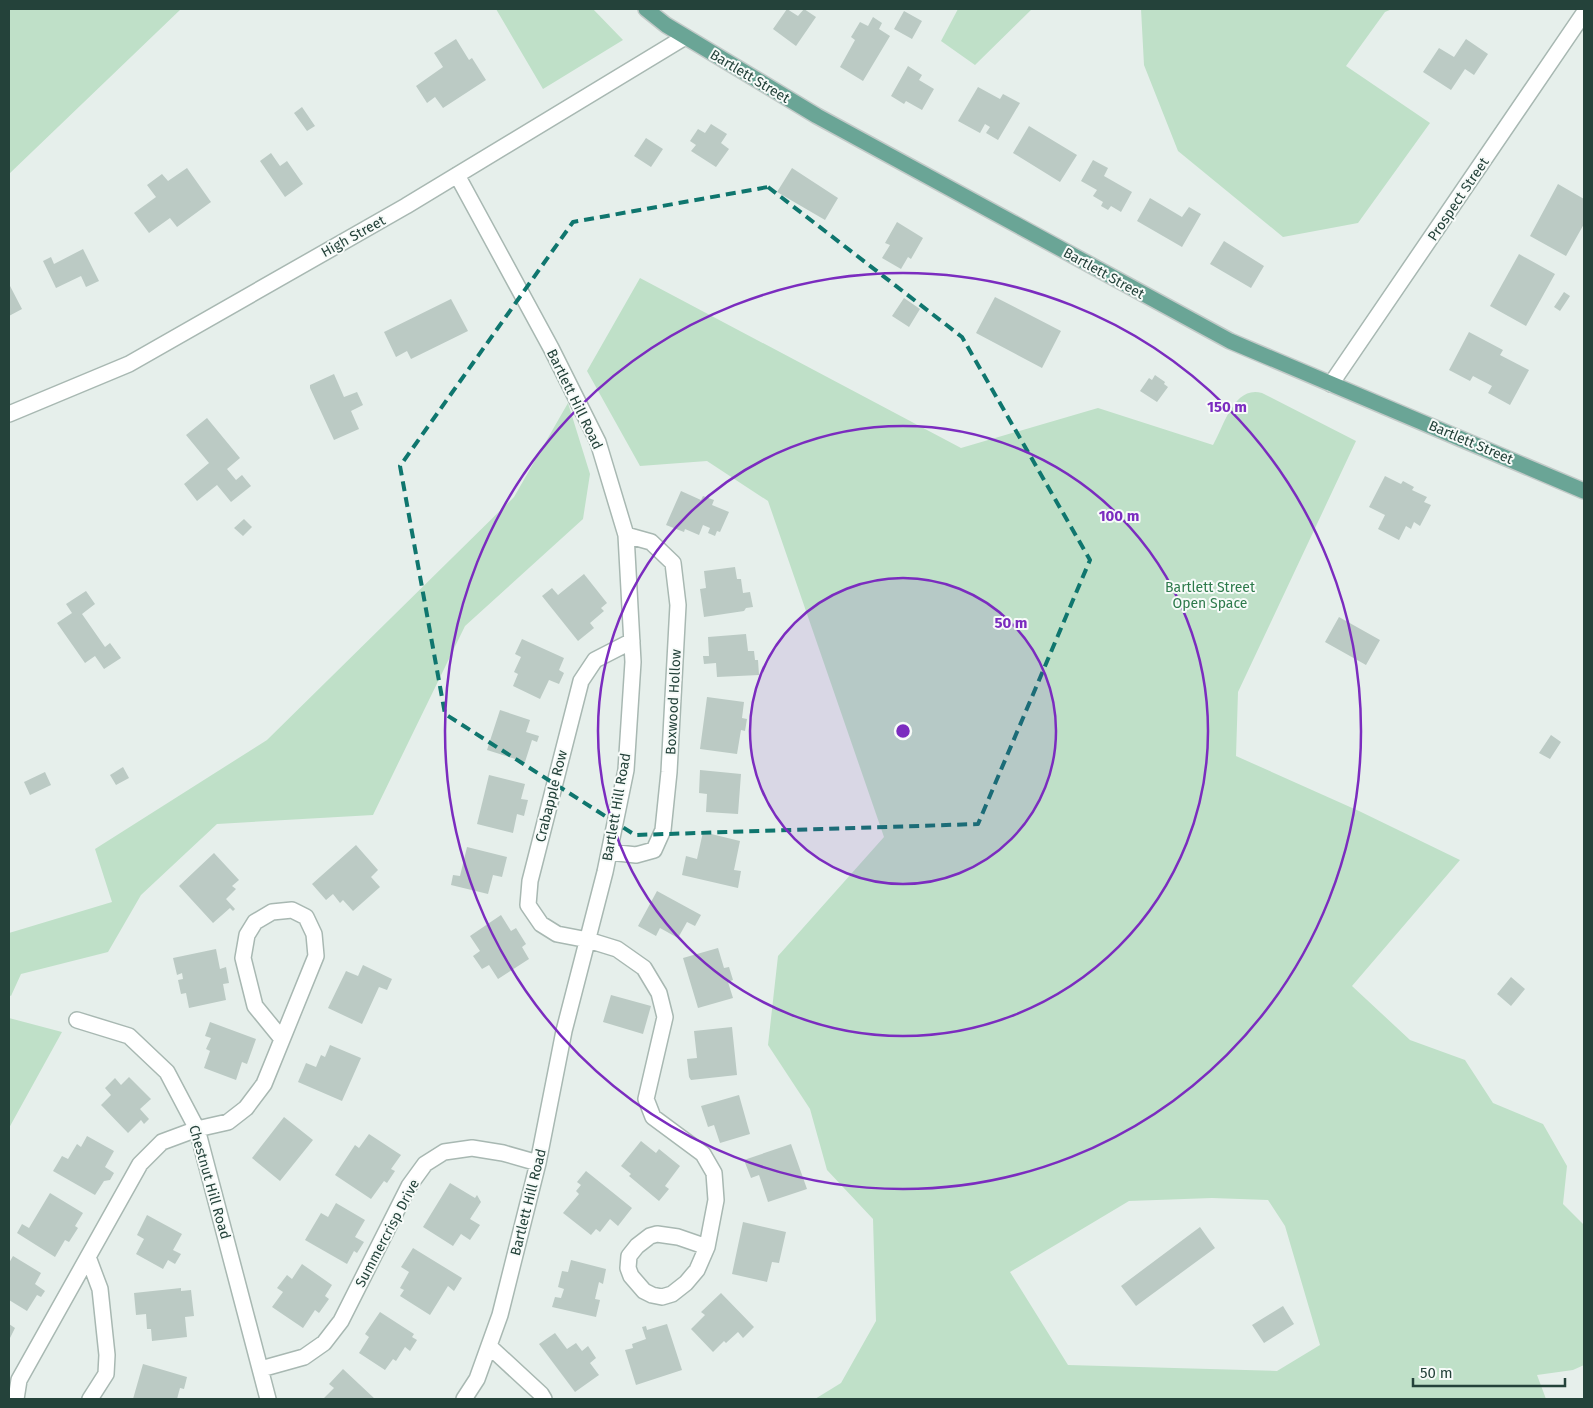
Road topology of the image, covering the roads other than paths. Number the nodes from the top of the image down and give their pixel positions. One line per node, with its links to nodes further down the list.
1 (646, 9): 3 (main road, Bartlett Street)
2 (1584, 13): 5 (street, Prospect Street)
3 (685, 37): 4 (street, High Street); 5 (main road, Bartlett Street)
4 (457, 175): 6 (street, High Street); 8 (street, Bartlett Hill Road)
5 (1331, 384): 7 (main road, Bartlett Street)
6 (9, 414)
7 (1584, 490)
8 (626, 535): 9 (street, Bartlett Hill Road); 10 (street, Boxwood Hollow)
9 (632, 641): 10 (street, Bartlett Hill Road); 11 (street, Crabapple Row)
10 (609, 852): 11 (street, Bartlett Hill Road)
11 (588, 940): 15 (street, Bartlett Hill Road); 16 (street, Crabapple Row)
12 (77, 1020): 14 (street, Chestnut Hill Road)
13 (282, 1039): 13 (street); 14 (street)
14 (197, 1129): 17 (street); 19 (street, Chestnut Hill Road)
15 (538, 1163): 18 (street, Bartlett Hill Road); 19 (street, Summercrisp Drive)
16 (707, 1247): 16 (street)
17 (88, 1257): 20 (street); 21 (street)
18 (489, 1346): 23 (street, Bartlett Hill Road); 24 (street)
19 (260, 1369): 22 (street, Chestnut Hill Road)
20 (16, 1399)
21 (90, 1399)
22 (268, 1399)
23 (464, 1399)
24 (544, 1399)

